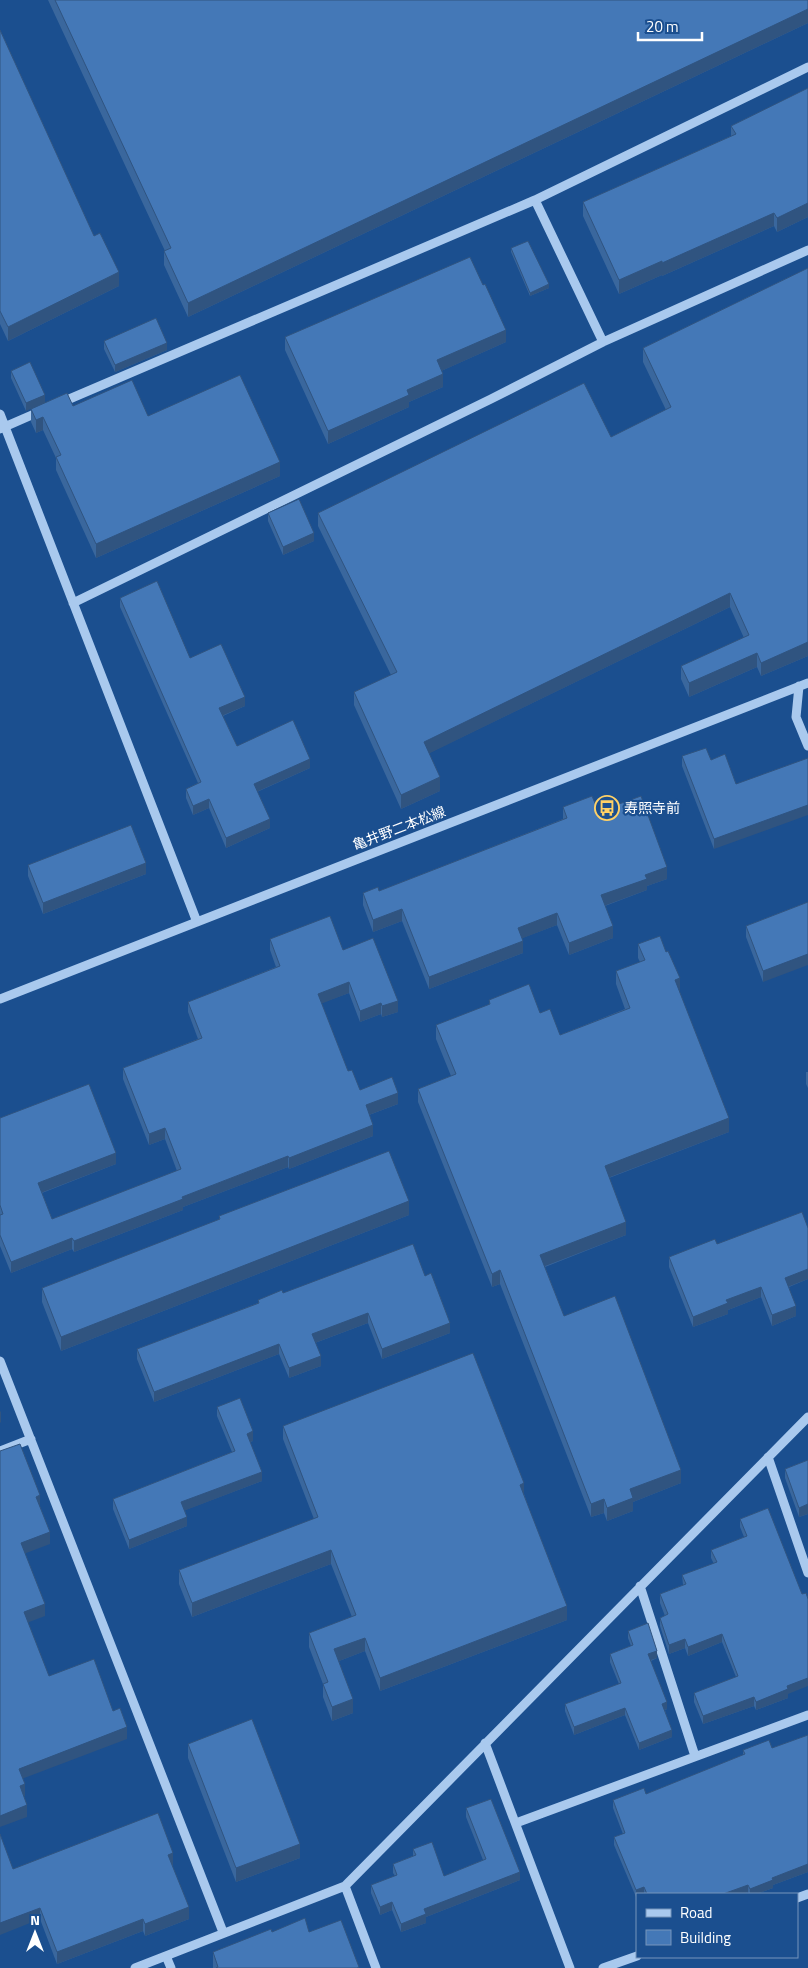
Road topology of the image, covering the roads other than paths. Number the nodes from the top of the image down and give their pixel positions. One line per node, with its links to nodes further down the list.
1 (808, 67): 2 (street)
2 (535, 200): 4 (street); 6 (street)
3 (808, 250): 4 (street)
4 (603, 342): 7 (street)
5 (0, 414): 6 (street)
6 (3, 428): 7 (street)
7 (72, 603): 11 (street)
8 (804, 684): 9 (street); 10 (street); 11 (street, 亀井野二本松線)
9 (808, 694)
10 (808, 746)
11 (196, 922): 12 (street, 亀井野二本松線)
12 (0, 998)
13 (0, 1361): 15 (street)
14 (808, 1417): 17 (street)
15 (31, 1440): 16 (street); 25 (street)
16 (0, 1451)
17 (768, 1457): 18 (street); 19 (street)
18 (808, 1573)
19 (640, 1586): 21 (street); 22 (street)
20 (808, 1715): 22 (street)
21 (485, 1743): 23 (street); 24 (street)
22 (695, 1756): 23 (street)
23 (516, 1823): 31 (street)
24 (345, 1886): 25 (street); 30 (street)
25 (223, 1932): 26 (street)
26 (166, 1956): 28 (street); 29 (street)
27 (636, 1956): 32 (street)
28 (135, 1968)
29 (170, 1968)
30 (376, 1968)
31 (570, 1968)
32 (603, 1968)

